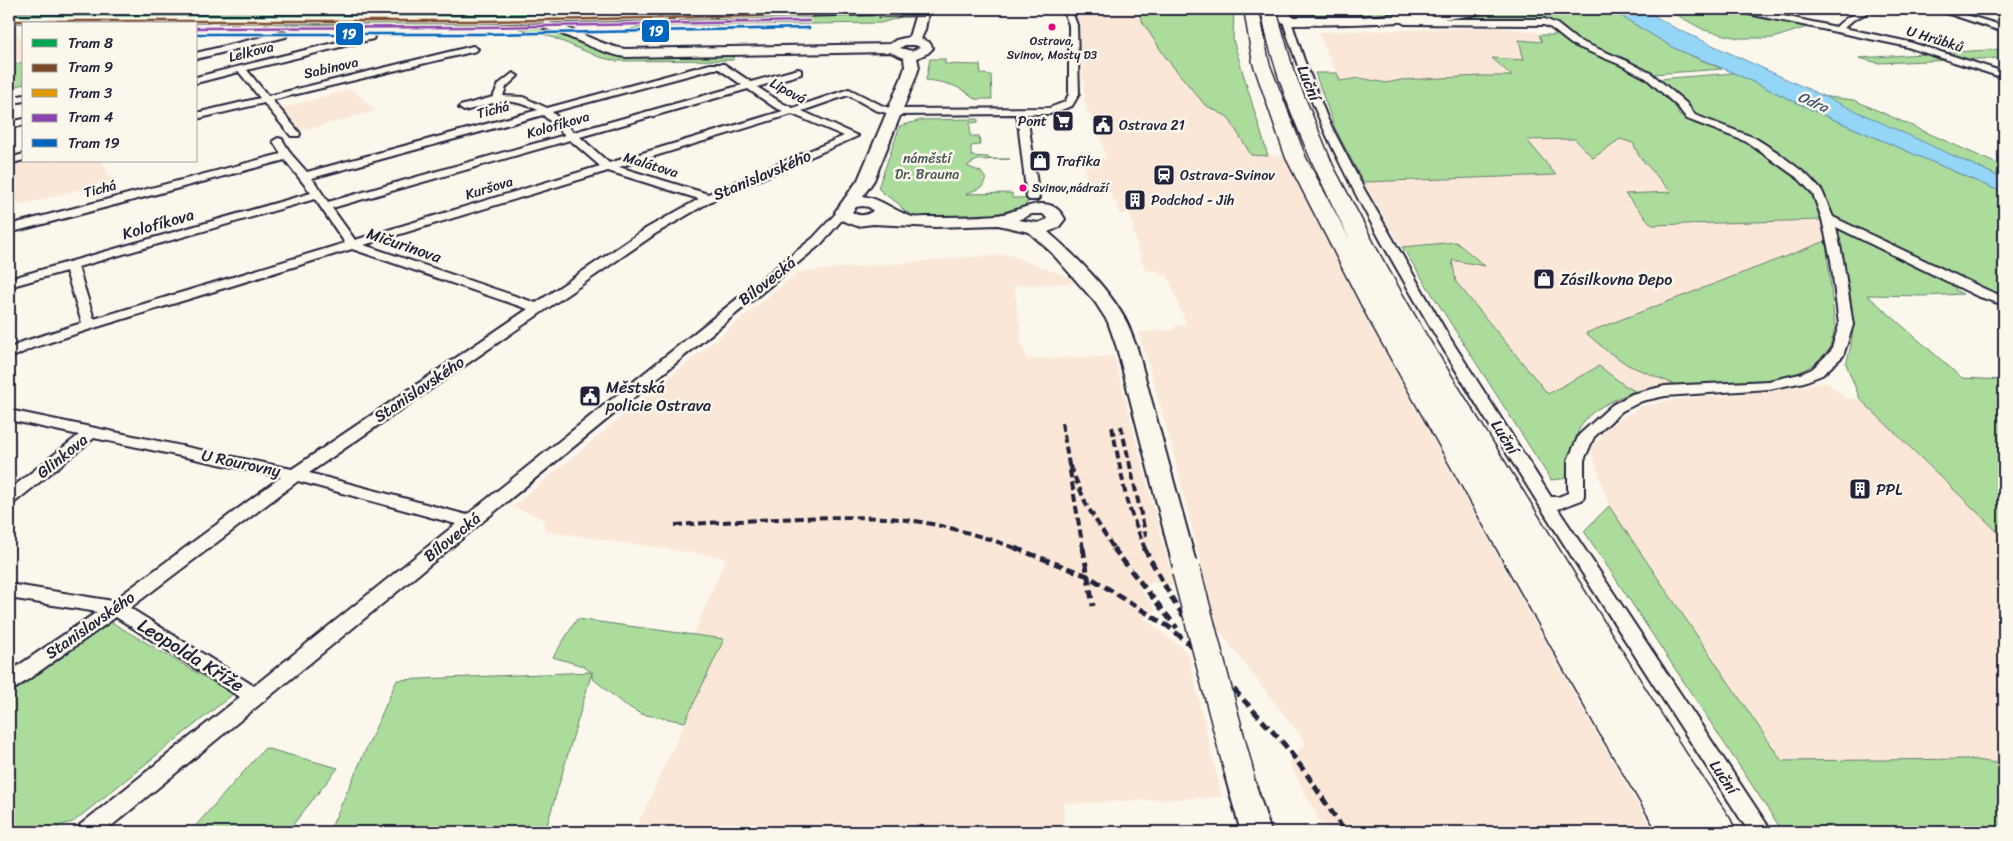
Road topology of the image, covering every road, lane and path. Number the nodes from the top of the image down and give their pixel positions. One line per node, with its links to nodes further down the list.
1 (9, 9): 2 (main road)
2 (49, 9): 3 (main road)
3 (511, 9): 4 (main road)
4 (597, 9)
5 (1068, 9): 44 (street)
6 (1250, 9): 87 (highway)
7 (1484, 9): 16 (main road)
8 (1739, 9): 18 (street, U Hrůbků)
9 (1851, 9): 18 (street)
10 (1871, 9): 21 (street)
11 (1938, 9): 19 (street)
12 (922, 11): 14 (main road, bridge); 25 (main road)
13 (1280, 13): 16 (main road); 79 (street, Luční); 88 (highway)
14 (697, 16): 17 (main road); 20 (main road)
15 (9, 18): 17 (main road)
16 (1398, 18): 64 (street)
17 (444, 19): 27 (main road)
18 (1823, 26): 21 (street, U Hrůbků)
19 (2003, 27)
20 (625, 28)
21 (1838, 29): 32 (street, U Hrůbků)
22 (283, 35): 28 (street)
23 (370, 37): 30 (street, Lelkova)
24 (614, 38): 27 (main road)
25 (912, 48): 27 (main road); 43 (main road)
26 (474, 49): 37 (street, Sabinova)
27 (638, 54)
28 (198, 56)
29 (714, 66): 35 (street, Lipová); 42 (street, Tichá)
30 (240, 69): 34 (street, Lelkova); 37 (street)
31 (798, 72): 35 (street, Kolofíkova)
32 (2004, 75)
33 (513, 76): 38 (street)
34 (198, 80)
35 (751, 85): 41 (street, Lipová); 49 (street, Kolofíkova)
36 (22, 98): 39 (street)
37 (267, 98): 45 (street, Sabinova); 48 (street)
38 (497, 99): 40 (street, Tichá); 42 (street, Tichá)
39 (9, 101)
40 (464, 108)
41 (792, 111): 43 (street, Kuršova); 50 (street, Lipová); 55 (street, Kuršova)
42 (545, 112): 49 (street, Malátova); 56 (street, Tichá)
43 (894, 112): 44 (street); 57 (main road)
44 (1022, 112): 63 (street)
45 (198, 115)
46 (22, 122): 47 (street)
47 (9, 125)
48 (295, 134)
49 (572, 136): 55 (street, Malátova); 60 (street, Kolofíkova)
50 (853, 136): 59 (street, Stanislavského)
51 (278, 141): 52 (street, Mičurinova)
52 (287, 156): 56 (street, Mičurinova); 65 (street, Tichá)
53 (22, 157): 54 (street)
54 (9, 160)
55 (607, 167): 59 (street, Malátova); 67 (street, Kuršova)
56 (305, 176): 58 (street, Mičurinova)
57 (866, 180): 61 (main road); 62 (main road)
58 (316, 195): 60 (street, Mičurinova); 69 (street, Kolofíkova)
59 (709, 198): 72 (street, Stanislavského)
60 (326, 206): 67 (street, Mičurinova)
61 (846, 208): 62 (main road); 62 (main road); 66 (street)
62 (873, 213): 63 (main road); 66 (street)
63 (1030, 214): 68 (main road); 68 (main road)
64 (1828, 219): 71 (street); 79 (street)
65 (9, 228)
66 (817, 241): 80 (street, Bílovecká)
67 (352, 245): 72 (street, Mičurinova); 73 (street, Kuršova)
68 (1057, 248): 86 (main road, bridge)
69 (71, 265): 70 (street, Kolofíkova); 73 (street)
70 (9, 283)
71 (2004, 301)
72 (537, 308): 77 (street, Stanislavského)
73 (89, 326): 74 (street, Kuršova)
74 (9, 354)
75 (9, 414): 76 (street, U Rourovny)
76 (92, 432): 77 (street, U Rourovny); 78 (street, Glinkova)
77 (294, 474): 80 (street, U Rourovny); 82 (street, Stanislavského)
78 (9, 498)
79 (1546, 503): 89 (street, Luční)
80 (471, 522): 84 (street, Bílovecká)
81 (9, 591): 82 (street, Leopolda Kříže)
82 (116, 608): 83 (street, Stanislavského); 84 (street, Leopolda Kříže)
83 (9, 682)
84 (256, 697): 85 (street, Bílovecká)
85 (88, 832)
86 (1256, 832)
87 (1680, 832)
88 (1716, 832)
89 (1761, 832)

